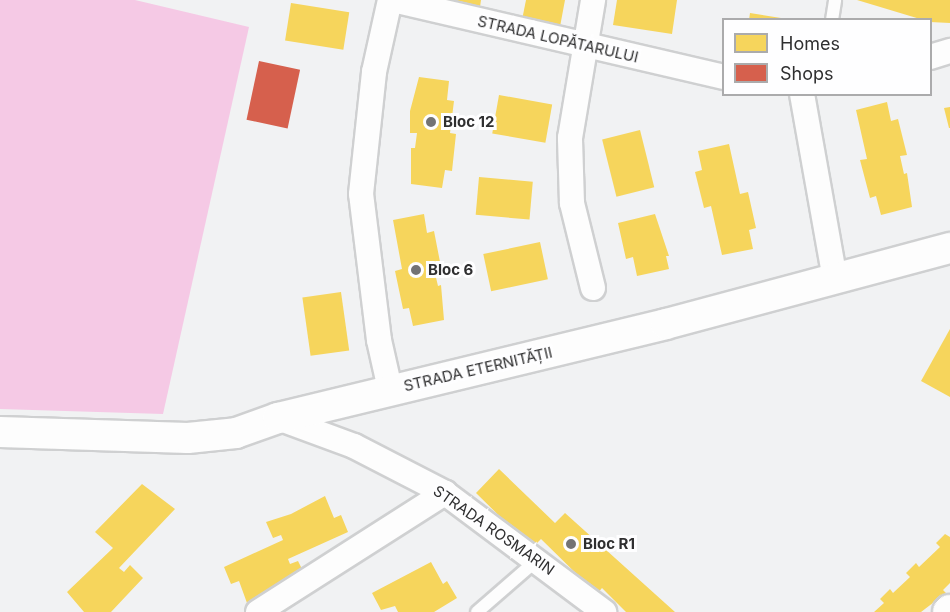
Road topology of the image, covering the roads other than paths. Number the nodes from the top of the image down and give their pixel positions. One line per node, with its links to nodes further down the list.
1 (391, 0): 5 (street, STRADA LOPĂTARULUI); 13 (street)
2 (593, 0): 5 (street)
3 (836, 0): 4 (lane)
4 (832, 18)
5 (584, 45): 8 (street, STRADA LOPĂTARULUI); 12 (street)
6 (950, 51): 7 (street)
7 (932, 56)
8 (722, 77)
9 (802, 96): 11 (street)
10 (950, 248): 11 (street, STRADA ETERNITĂȚII)
11 (835, 279): 13 (street, STRADA ETERNITĂȚII)
12 (593, 288)
13 (390, 389): 14 (street, STRADA ETERNITĂȚII)
14 (278, 418): 15 (street, STRADA ETERNITĂȚII); 16 (street, STRADA ROSMARIN)
15 (0, 432)
16 (445, 492): 17 (street, STRADA ROSMARIN); 18 (street)
17 (538, 559): 19 (lane); 20 (street, STRADA ROSMARIN)
18 (258, 612)
19 (477, 612)
20 (604, 612)

